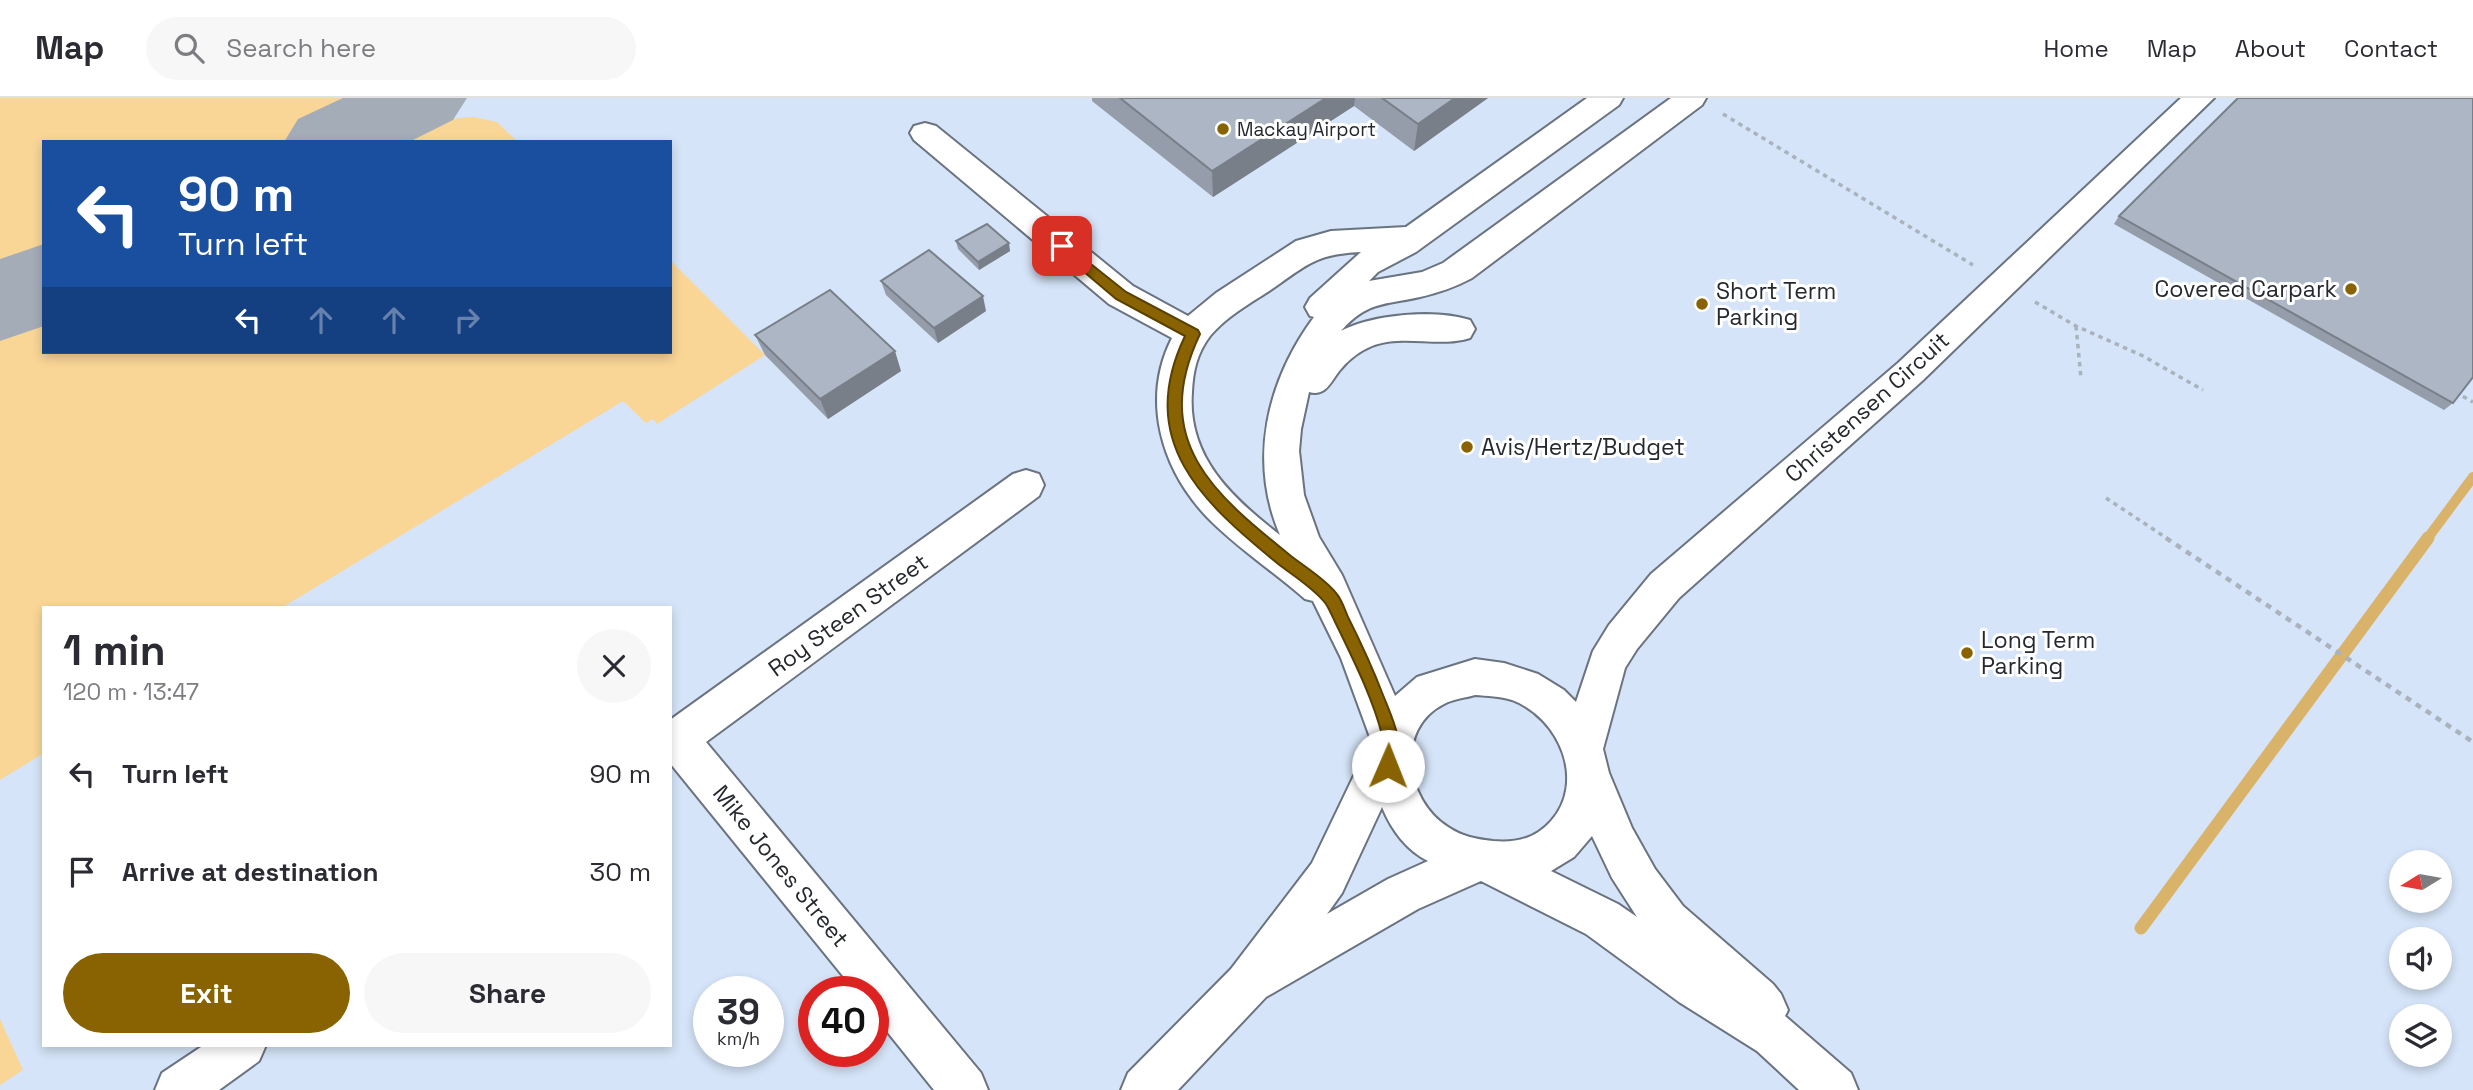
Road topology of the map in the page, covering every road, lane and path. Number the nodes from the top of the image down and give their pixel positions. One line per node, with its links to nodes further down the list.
1 (1608, 98): 5 (street)
2 (2199, 98): 6 (street, Christensen Circuit)
3 (1705, 105): 6 (path); 16 (street)
4 (925, 133): 9 (street)
5 (1416, 236): 9 (street); 16 (street)
6 (2004, 283): 7 (path); 20 (street, Christensen Circuit)
7 (2076, 326): 10 (path); 12 (path)
8 (1458, 329): 16 (street)
9 (1193, 334): 16 (street)
10 (2081, 378)
11 (2444, 386): 13 (path)
12 (2203, 390)
13 (2473, 402)
14 (1026, 485): 18 (street, Roy Steen Street)
15 (2106, 498): 19 (path)
16 (1331, 598): 17 (street)
17 (1391, 741): 20 (street); 21 (street); 22 (street)
18 (674, 742): 26 (street, Mike Jones Street)
19 (2473, 742)
20 (1586, 761): 21 (street); 23 (street)
21 (1484, 862): 22 (street); 23 (street)
22 (1247, 985): 27 (street)
23 (1773, 1035): 28 (street)
24 (240, 1047): 25 (street)
25 (179, 1090)
26 (964, 1090)
27 (1145, 1090)
28 (1834, 1090)

